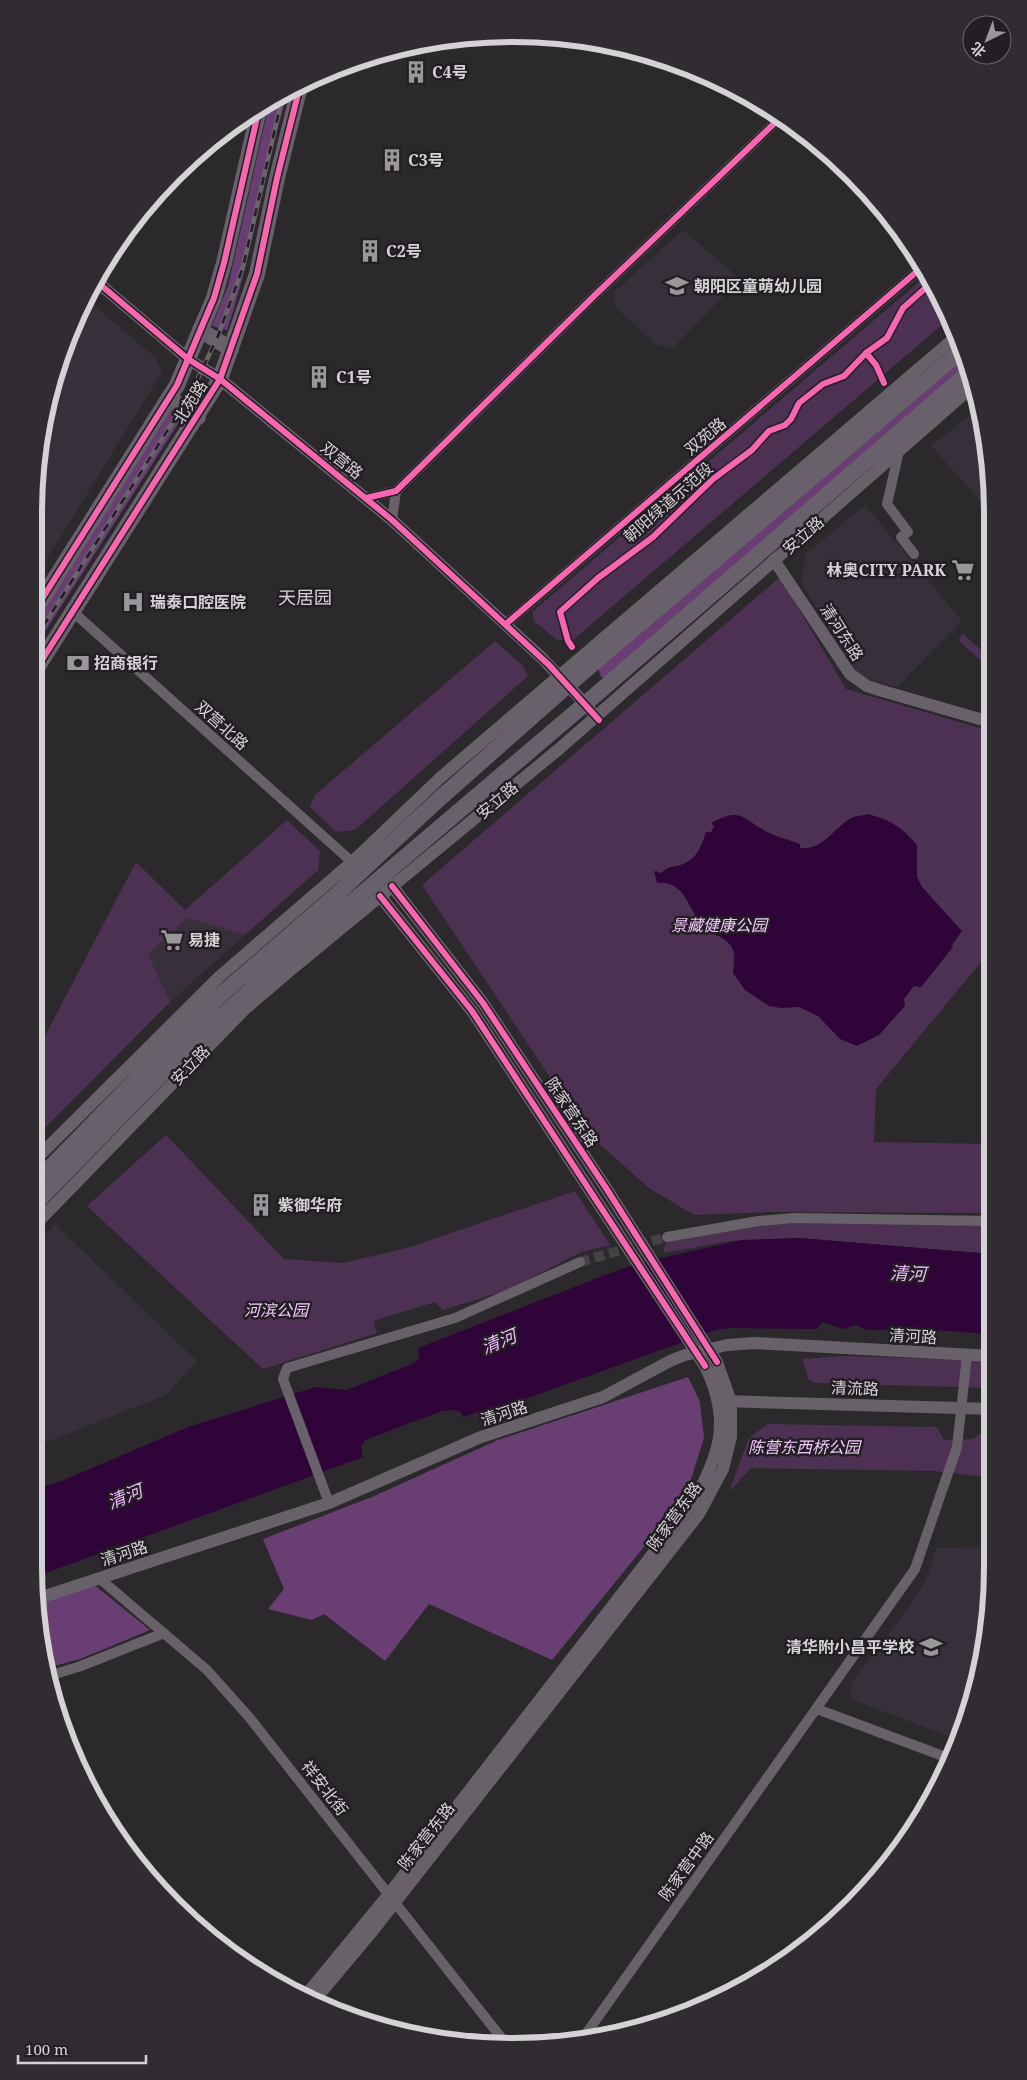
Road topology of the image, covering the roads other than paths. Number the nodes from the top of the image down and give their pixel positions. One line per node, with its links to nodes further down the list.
1 (298, 95): 8 (main road, 北苑路)
2 (256, 120): 6 (main road, 北苑路)
3 (776, 123): 17 (street)
4 (917, 271): 24 (street, 双苑路)
5 (102, 286): 10 (street, 双营路)
6 (200, 330): 8 (main road); 10 (main road, 北苑路)
7 (952, 340): 26 (street, 安立路)
8 (231, 350): 12 (main road, 北苑路)
9 (957, 354): 26 (main road, 安立路)
10 (188, 360): 12 (street, 双营路); 14 (main road, 北苑路)
11 (964, 377): 27 (main road, 安立路)
12 (220, 379): 15 (main road, 北苑路); 18 (street, 双营路)
13 (968, 391): 16 (street, 安立路)
14 (170, 398): 15 (main road); 22 (main road, 北苑路)
15 (198, 417): 23 (main road, 北苑路)
16 (899, 451): 20 (street); 21 (street, 安立路)
17 (396, 491): 18 (street); 19 (street)
18 (366, 498): 19 (street, 双营路)
19 (392, 520): 24 (street, 双营路)
20 (914, 554)
21 (774, 560): 27 (street, 安立路); 28 (street, 清河东路)
22 (42, 599)
23 (72, 610): 25 (main road, 北苑路); 29 (street, 双营北路)
24 (506, 624): 26 (street, 双营路)
25 (42, 659)
26 (564, 680): 27 (street, 双营路); 29 (street, 安立路); 33 (main road, 安立路)
27 (593, 713): 30 (street, 安立路); 34 (main road, 安立路)
28 (984, 720)
29 (352, 862): 32 (street, 安立路)
30 (392, 886): 31 (street, 安立路); 37 (street, 陈家营东路)
31 (380, 896): 35 (street, 安立路); 37 (street, 陈家营东路)
32 (42, 1153)
33 (42, 1176)
34 (42, 1197)
35 (42, 1218)
36 (984, 1221): 38 (street)
37 (628, 1235): 42 (street, 陈家营东路)
38 (668, 1236)
39 (580, 1262): 47 (street)
40 (967, 1355): 41 (street, 清河路); 45 (street, 陈家营中路); 47 (street, 清河路)
41 (984, 1356)
42 (711, 1364): 43 (street, 陈家营东路); 44 (street, 陈家营东路)
43 (718, 1401): 44 (street, 清流路); 54 (street, 陈家营东路)
44 (731, 1402): 45 (street, 清流路); 54 (street, 陈家营东路)
45 (962, 1408): 46 (street, 清流路); 52 (street, 陈家营中路)
46 (984, 1409)
47 (329, 1503): 48 (street, 清河路)
48 (99, 1578): 49 (street, 清河路); 50 (street, 祥安北街)
49 (44, 1596)
50 (164, 1633): 51 (street); 54 (street, 祥安北街)
51 (56, 1674)
52 (816, 1709): 53 (street); 57 (street, 陈家营中路)
53 (945, 1757)
54 (392, 1898): 55 (street, 陈家营东路); 56 (street, 陈家营东路); 58 (street, 祥安北街)
55 (309, 1991)
56 (318, 1995)
57 (588, 2031)
58 (501, 2037)

